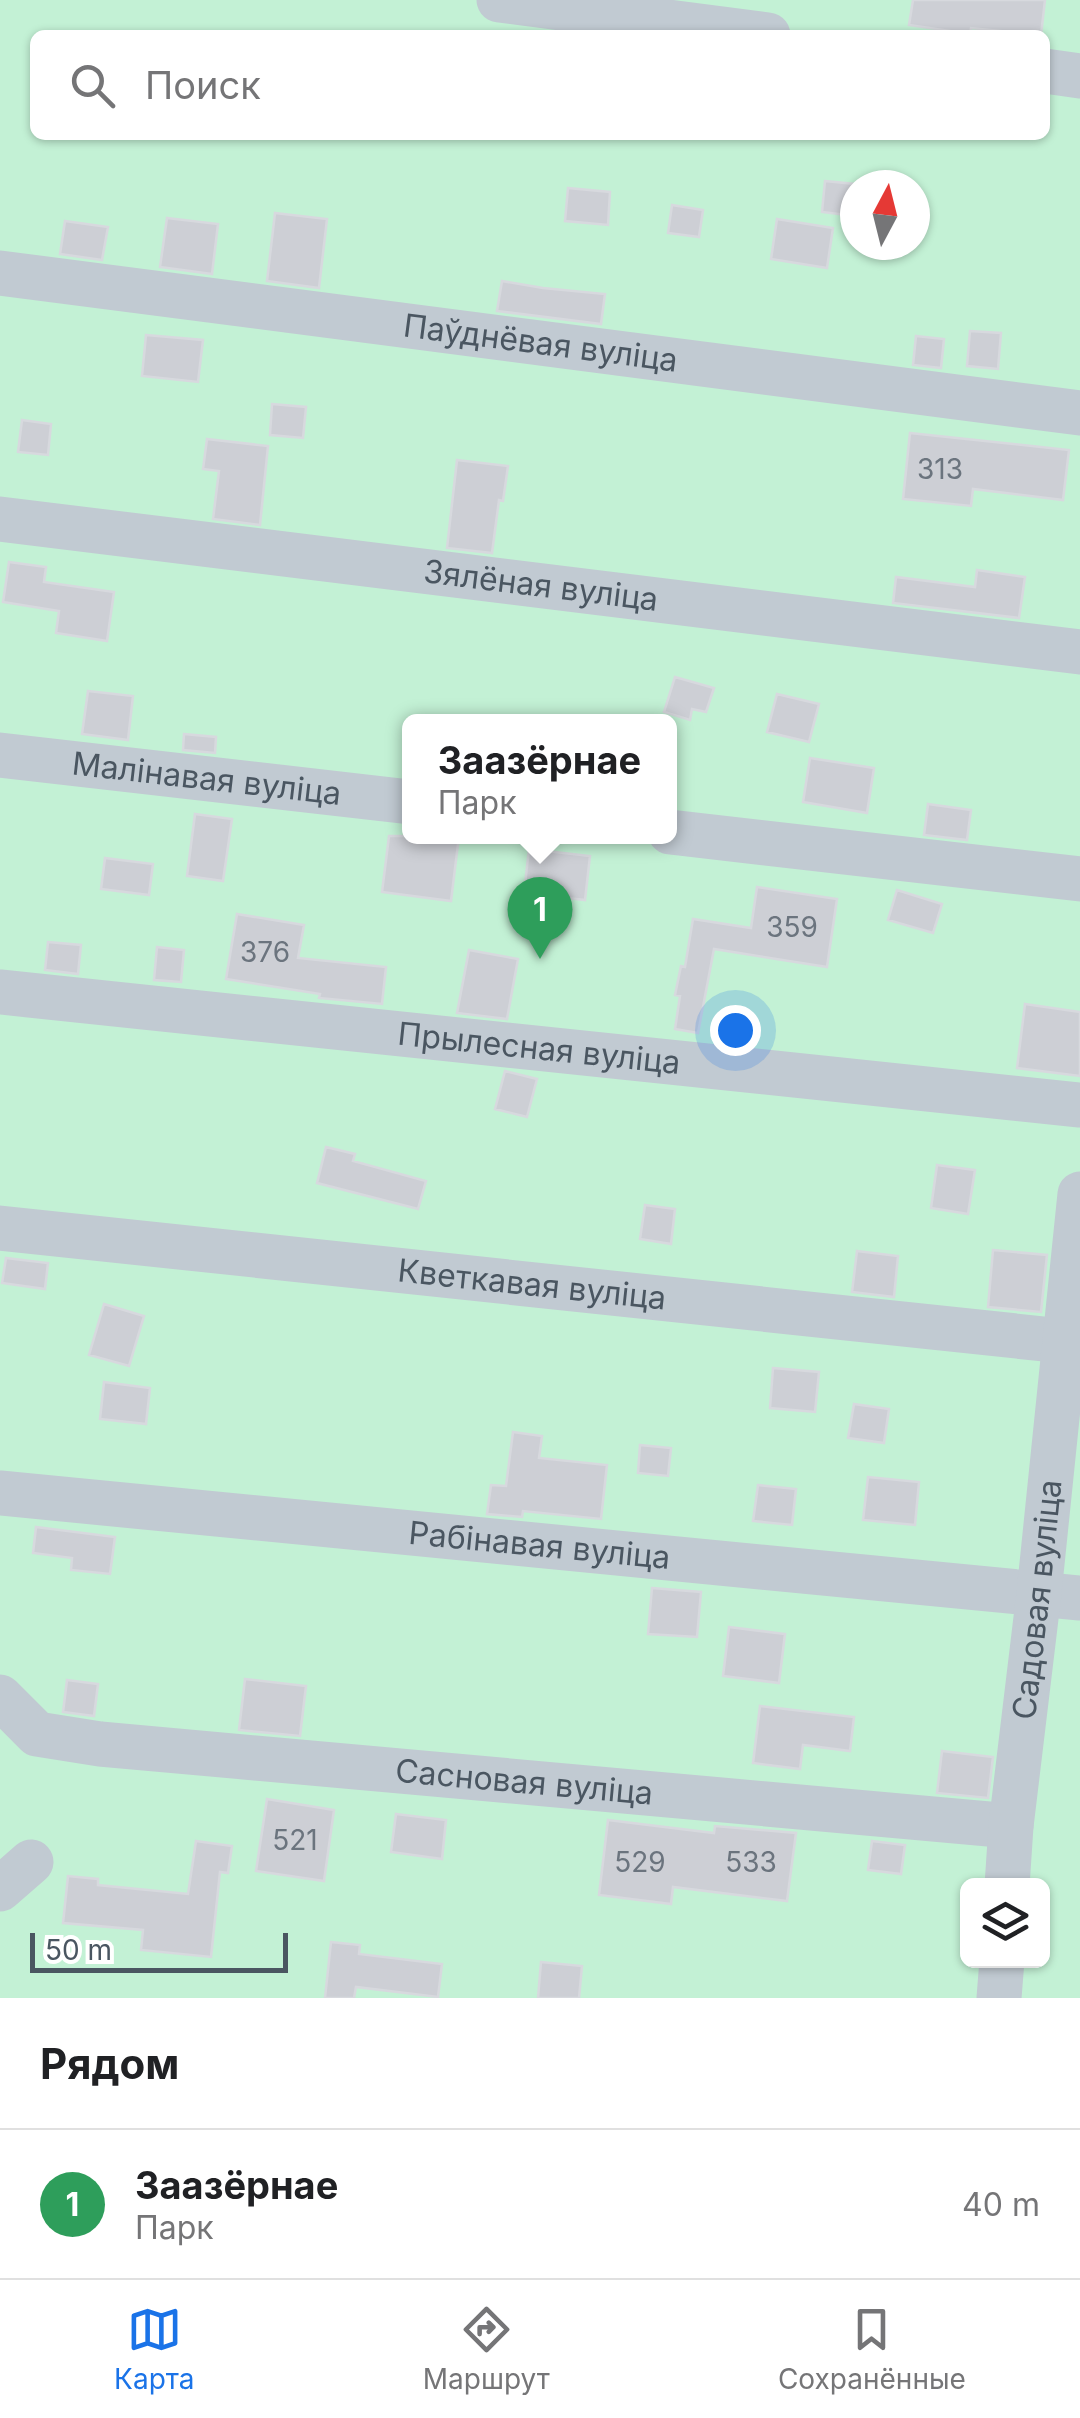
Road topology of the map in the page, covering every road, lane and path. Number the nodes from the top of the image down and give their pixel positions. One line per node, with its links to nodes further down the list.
1 (499, 0): 2 (lane)
2 (730, 30)
3 (1050, 72): 4 (lane)
4 (1080, 76)
5 (0, 273): 6 (lane, Паўднёвая вуліца)
6 (1080, 412)
7 (0, 519): 8 (lane, Зялёная вуліца)
8 (1080, 652)
9 (0, 755): 10 (lane, Малінавая вуліца)
10 (402, 801)
11 (677, 833): 12 (lane)
12 (1080, 878)
13 (0, 992): 14 (lane, Прылесная вуліца)
14 (1080, 1104)
15 (1080, 1194): 17 (lane, Садовая вуліца)
16 (0, 1228): 17 (lane, Кветкавая вуліца)
17 (1063, 1341): 19 (lane, Садовая вуліца)
18 (0, 1493): 19 (lane, Рабінавая вуліца)
19 (1059, 1595): 21 (lane, Садовая вуліца)
20 (0, 1697): 21 (lane, Сасновая вуліца)
21 (1011, 1826): 22 (lane, Садовая вуліца)
22 (1008, 1878)
23 (1001, 1968): 24 (lane)
24 (999, 1998)

